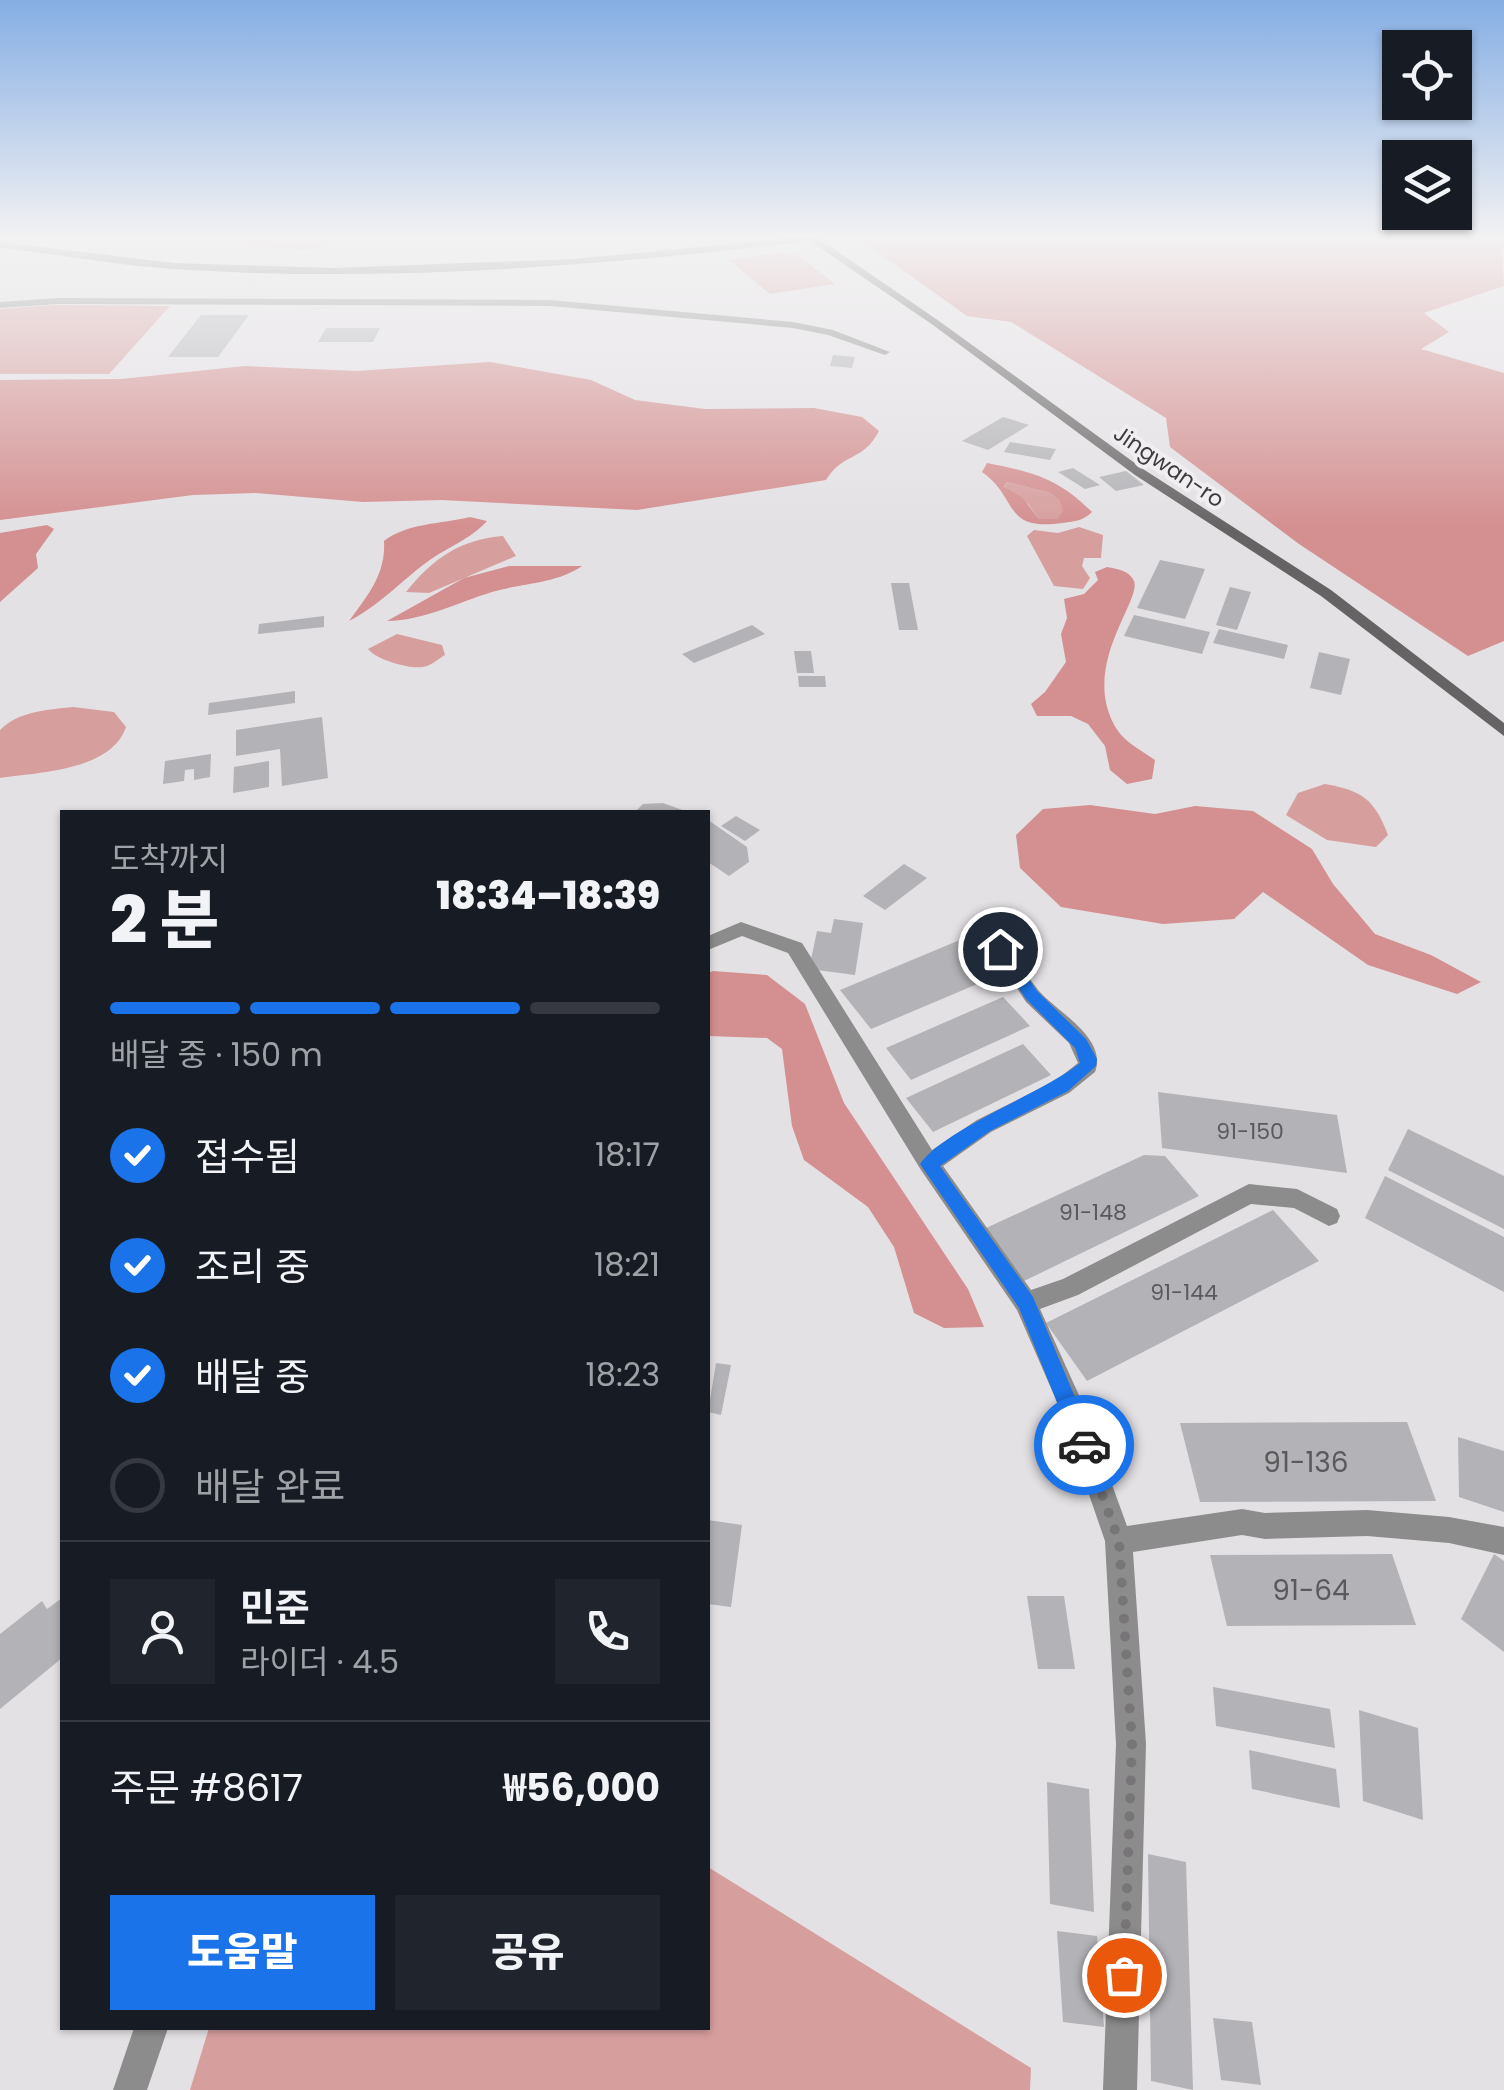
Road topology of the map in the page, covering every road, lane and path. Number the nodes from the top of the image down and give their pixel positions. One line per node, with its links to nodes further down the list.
1 (834, 334): 3 (street)
2 (950, 334): 4 (main road, Jingwan-ro)
3 (885, 352)
4 (1504, 731)
5 (710, 941): 7 (street)
6 (1000, 949): 7 (street)
7 (929, 1164): 9 (street)
8 (1330, 1216): 9 (street)
9 (1026, 1303): 10 (street)
10 (1119, 1541): 11 (street); 14 (street)
11 (1504, 1541)
12 (150, 2030): 13 (street)
13 (130, 2090)
14 (1120, 2090)

